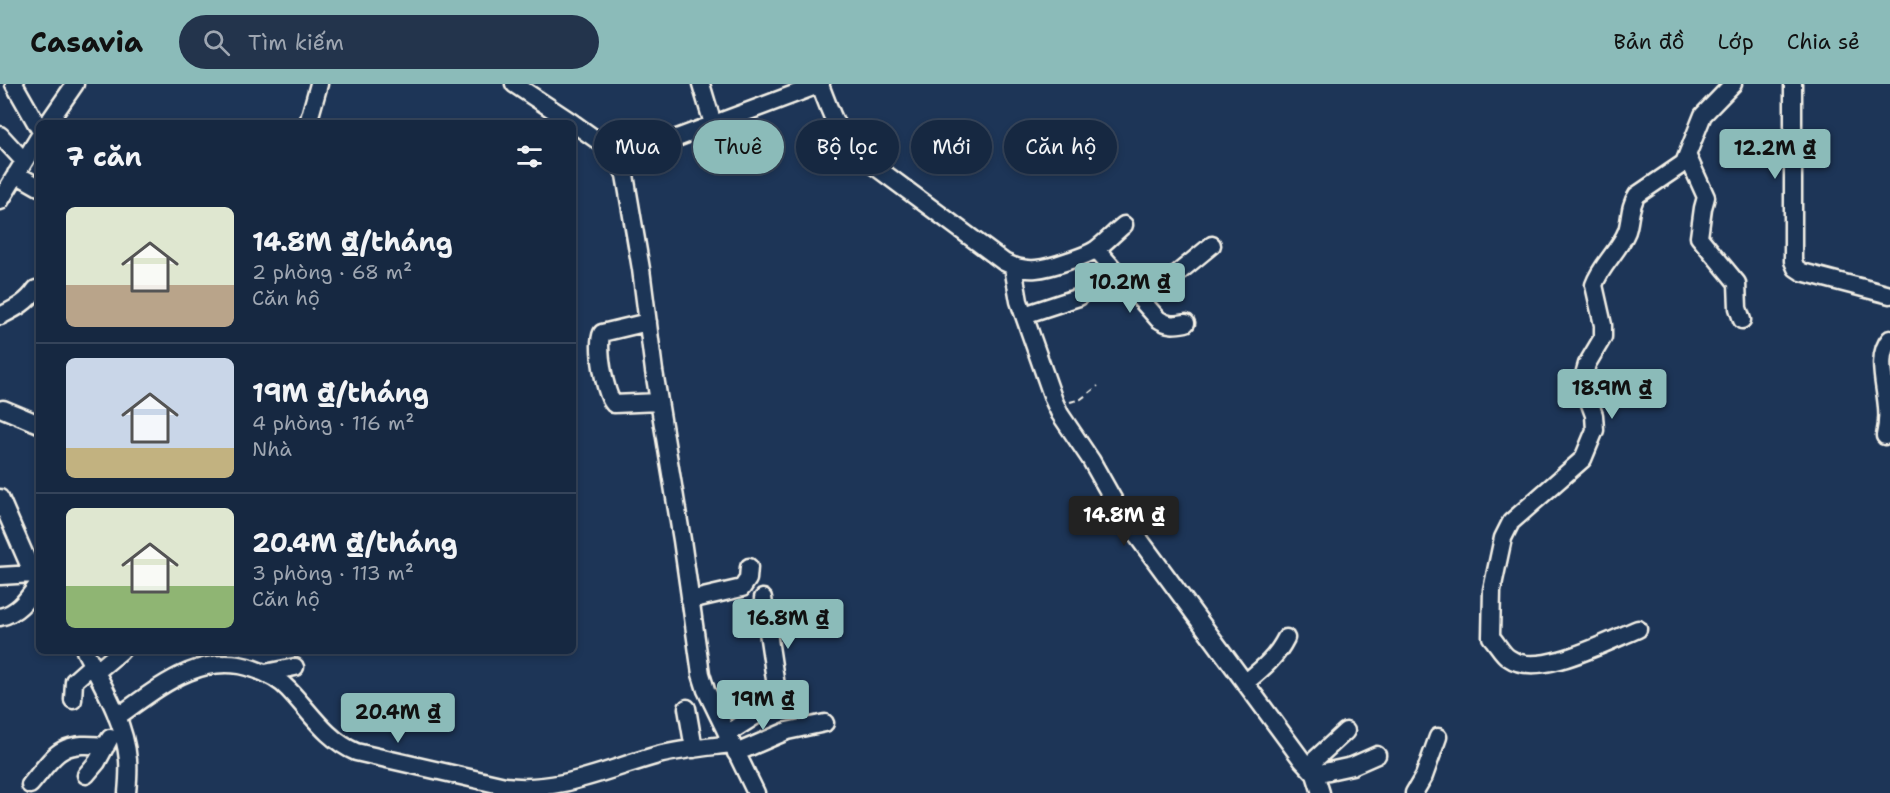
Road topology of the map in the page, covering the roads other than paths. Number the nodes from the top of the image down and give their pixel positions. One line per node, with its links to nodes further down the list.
1 (14, 84): 14 (street)
2 (75, 84): 9 (street)
3 (319, 84): 10 (street)
4 (514, 84): 11 (street)
5 (700, 84): 12 (street)
6 (1733, 84): 19 (street)
7 (1793, 84): 29 (street)
8 (821, 85): 13 (street); 26 (street)
9 (50, 120)
10 (309, 120)
11 (568, 120)
12 (712, 120)
13 (724, 120)
14 (36, 123)
15 (576, 125): 17 (street)
16 (0, 135): 18 (street)
17 (594, 137)
18 (30, 155): 21 (street); 22 (street)
19 (1688, 157): 33 (street); 52 (street)
20 (625, 174): 34 (street)
21 (36, 176)
22 (0, 201)
23 (1124, 225): 25 (street)
24 (1212, 245): 28 (street)
25 (1096, 249): 26 (street); 28 (street)
26 (1013, 267): 31 (street)
27 (36, 289): 32 (street)
28 (1135, 293): 35 (street)
29 (1890, 295)
30 (1079, 297): 31 (street)
31 (1024, 315): 58 (street)
32 (0, 316)
33 (1742, 320)
34 (648, 322): 37 (street); 37 (street)
35 (1186, 323)
36 (1890, 339): 38 (street)
37 (659, 402): 50 (street)
38 (1889, 410): 41 (street)
39 (1, 411): 40 (street)
40 (36, 423)
41 (1886, 436)
42 (0, 498): 43 (street)
43 (4, 520): 46 (street)
44 (749, 567): 50 (street)
45 (0, 576): 47 (street)
46 (36, 578)
47 (36, 580)
48 (36, 582): 51 (street)
49 (763, 598): 65 (street)
50 (690, 600): 65 (street)
51 (0, 617)
52 (1638, 628)
53 (1286, 638): 58 (street)
54 (114, 654): 55 (street)
55 (91, 663): 59 (street); 61 (street)
56 (295, 667): 57 (street)
57 (266, 673): 61 (street); 67 (street)
58 (1245, 683): 69 (street)
59 (73, 700)
60 (687, 708): 67 (street)
61 (118, 719): 66 (street); 72 (street)
62 (825, 723): 65 (street)
63 (1346, 731): 69 (street)
64 (1438, 737): 75 (street)
65 (732, 744): 67 (street); 73 (street)
66 (106, 746): 70 (street); 71 (street)
67 (694, 749)
68 (1377, 756): 69 (street)
69 (1312, 770): 74 (street)
70 (86, 775)
71 (30, 785)
72 (127, 793)
73 (756, 793)
74 (1321, 793)
75 (1414, 793)

